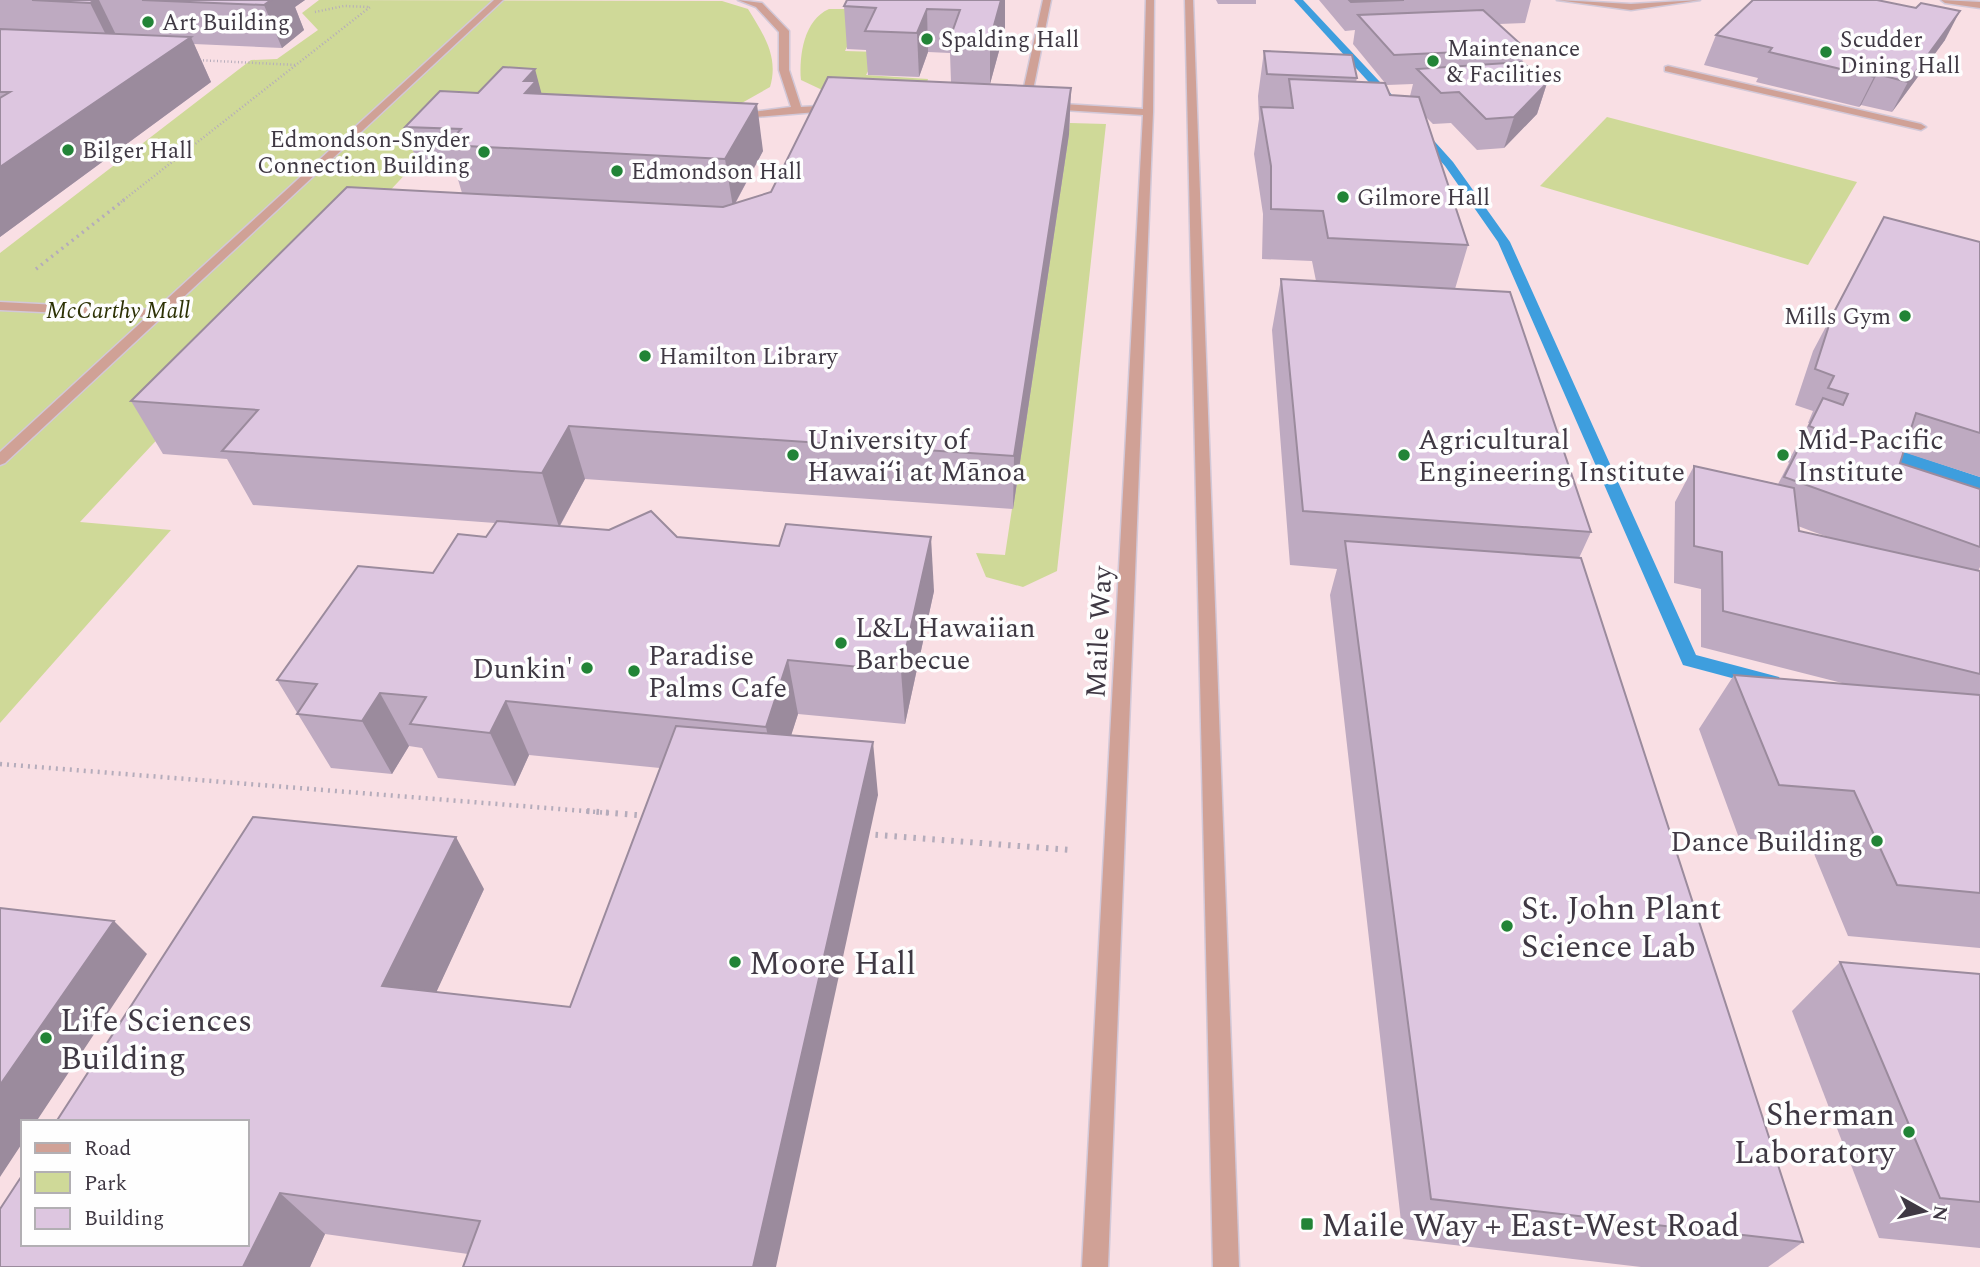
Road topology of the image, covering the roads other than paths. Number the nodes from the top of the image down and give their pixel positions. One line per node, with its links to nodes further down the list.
1 (499, 0): 19 (street)
2 (743, 0): 14 (street)
3 (1047, 0): 11 (street)
4 (1150, 0): 15 (street, Maile Way)
5 (1189, 0): 22 (street)
6 (1560, 0): 7 (street)
7 (1696, 0)
8 (1945, 0): 9 (street)
9 (1980, 5)
10 (1668, 69): 17 (street)
11 (1025, 104): 12 (street); 15 (street)
12 (1012, 105)
13 (849, 108): 14 (street)
14 (797, 109): 16 (street)
15 (1148, 112): 21 (street, Maile Way)
16 (720, 120)
17 (1921, 127)
18 (0, 306): 19 (street)
19 (158, 314): 20 (street)
20 (0, 460)
21 (1096, 1267)
22 (1226, 1267)

